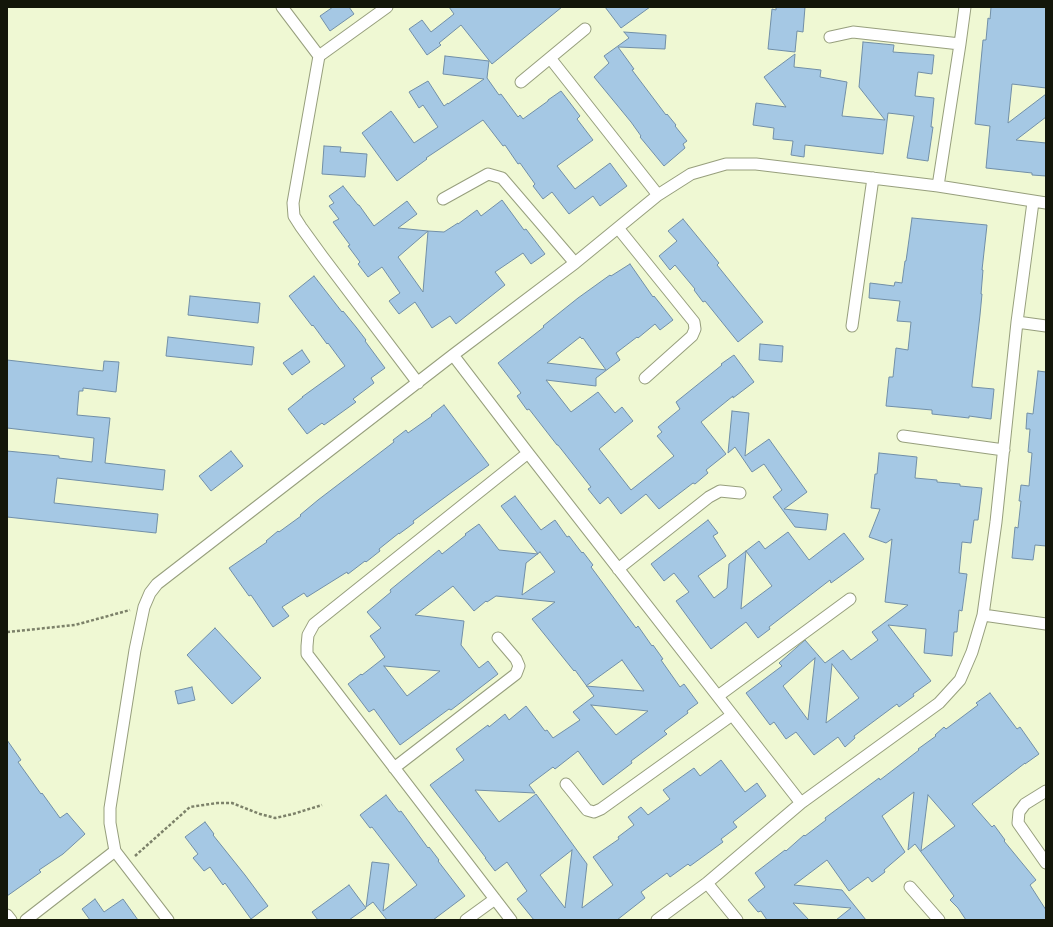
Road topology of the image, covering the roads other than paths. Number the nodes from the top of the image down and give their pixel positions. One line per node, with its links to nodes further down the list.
1 (282, 7): 8 (street)
2 (387, 7): 4 (street)
3 (965, 7): 7 (street)
4 (375, 10): 8 (street)
5 (585, 29): 9 (street)
6 (830, 37): 7 (street)
7 (960, 44): 12 (street)
8 (319, 56): 24 (street)
9 (550, 58): 10 (street); 13 (street)
10 (521, 82)
11 (873, 178): 12 (street); 13 (street); 20 (street)
12 (938, 186): 15 (street)
13 (658, 196): 17 (street)
14 (443, 200): 18 (street)
15 (1032, 202): 16 (street); 19 (street)
16 (1046, 203)
17 (618, 228): 18 (street); 23 (street)
18 (575, 263): 22 (street)
19 (1018, 322): 21 (street); 26 (street)
20 (852, 326)
21 (1046, 326)
22 (453, 355): 24 (street); 27 (street)
23 (645, 378)
24 (418, 383): 40 (street)
25 (903, 436): 26 (street)
26 (1004, 450): 31 (street)
27 (528, 453): 29 (street); 36 (street)
28 (740, 493): 29 (street)
29 (618, 569): 34 (street)
30 (850, 599): 34 (street)
31 (983, 615): 32 (street); 39 (street)
32 (1046, 624)
33 (498, 638): 36 (street)
34 (718, 696): 35 (street)
35 (732, 715): 37 (street); 39 (street)
36 (394, 768): 44 (street)
37 (566, 784)
38 (1046, 791): 41 (street)
39 (801, 804): 42 (street)
40 (115, 851): 47 (street); 48 (street)
41 (1046, 863)
42 (707, 883): 51 (street); 52 (street)
43 (910, 887): 53 (street)
44 (495, 899): 49 (street); 50 (street)
45 (7, 914): 46 (street)
46 (11, 920)
47 (26, 920)
48 (168, 920)
49 (466, 920)
50 (511, 920)
51 (656, 920)
52 (737, 920)
53 (939, 920)

